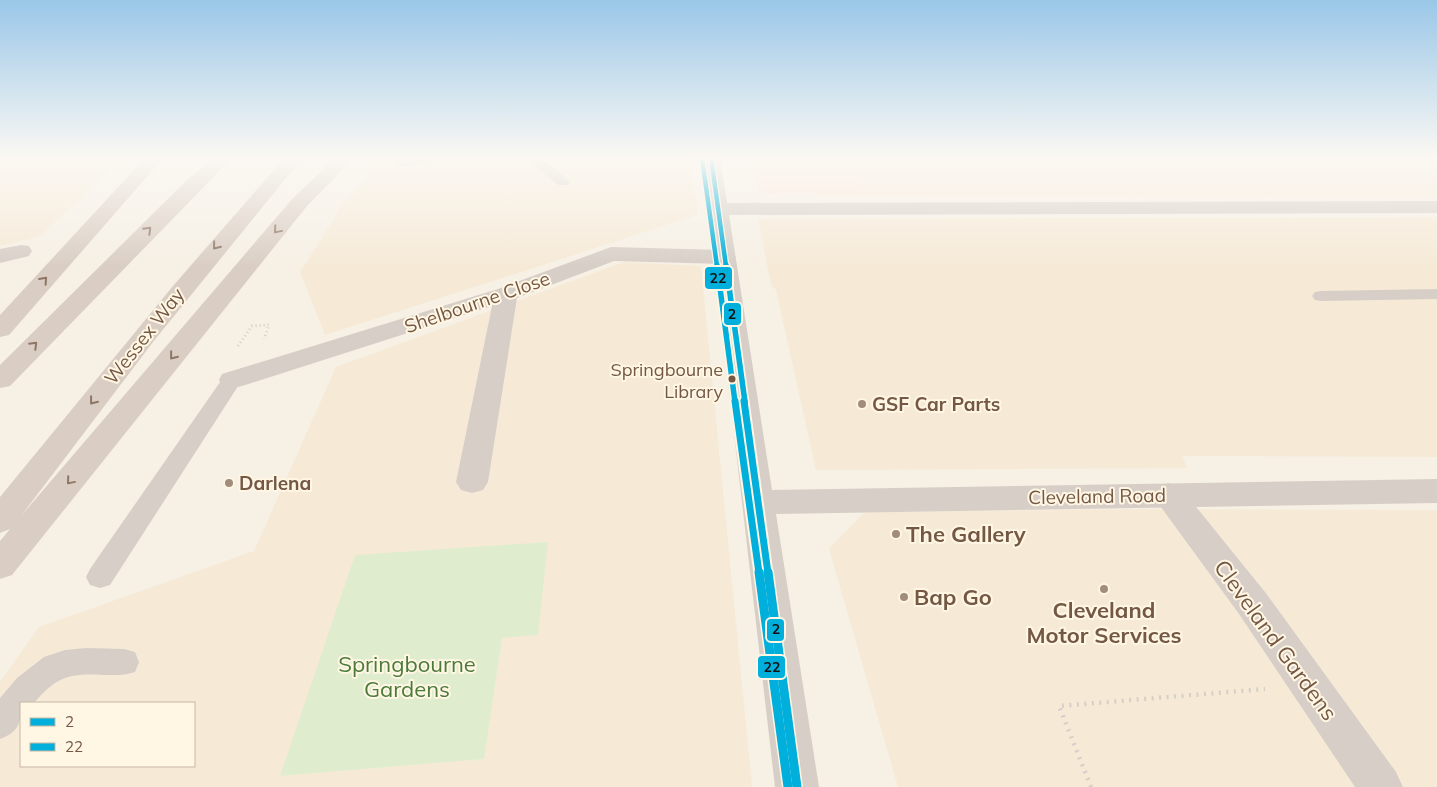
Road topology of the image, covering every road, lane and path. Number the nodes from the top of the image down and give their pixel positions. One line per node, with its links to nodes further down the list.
1 (122, 194): 14 (highway, one-way to 1)
2 (184, 194): 15 (highway, one-way to 2)
3 (261, 194): 21 (highway, Wessex Way, one-way to 21)
4 (308, 194): 22 (highway, one-way to 22)
5 (716, 194): 7 (street)
6 (1437, 207): 7 (street)
7 (718, 209): 10 (street)
8 (21, 251): 9 (street)
9 (0, 256)
10 (725, 257): 11 (street, Shelbourne Close); 20 (street)
11 (506, 294): 16 (street, Shelbourne Close); 17 (street)
12 (1437, 294): 13 (lane)
13 (1321, 296)
14 (0, 330)
15 (0, 380)
16 (232, 380): 23 (lane)
17 (472, 482)
18 (1437, 491): 19 (street, Cleveland Road)
19 (1169, 495): 20 (street, Cleveland Road); 25 (street, Cleveland Gardens)
20 (758, 502): 27 (street)
21 (0, 520)
22 (0, 565)
23 (100, 577)
24 (124, 662): 26 (lane)
25 (1309, 685): 28 (path); 29 (street, Cleveland Gardens)
26 (0, 724)
27 (797, 787)
28 (1092, 787)
29 (1381, 787)

